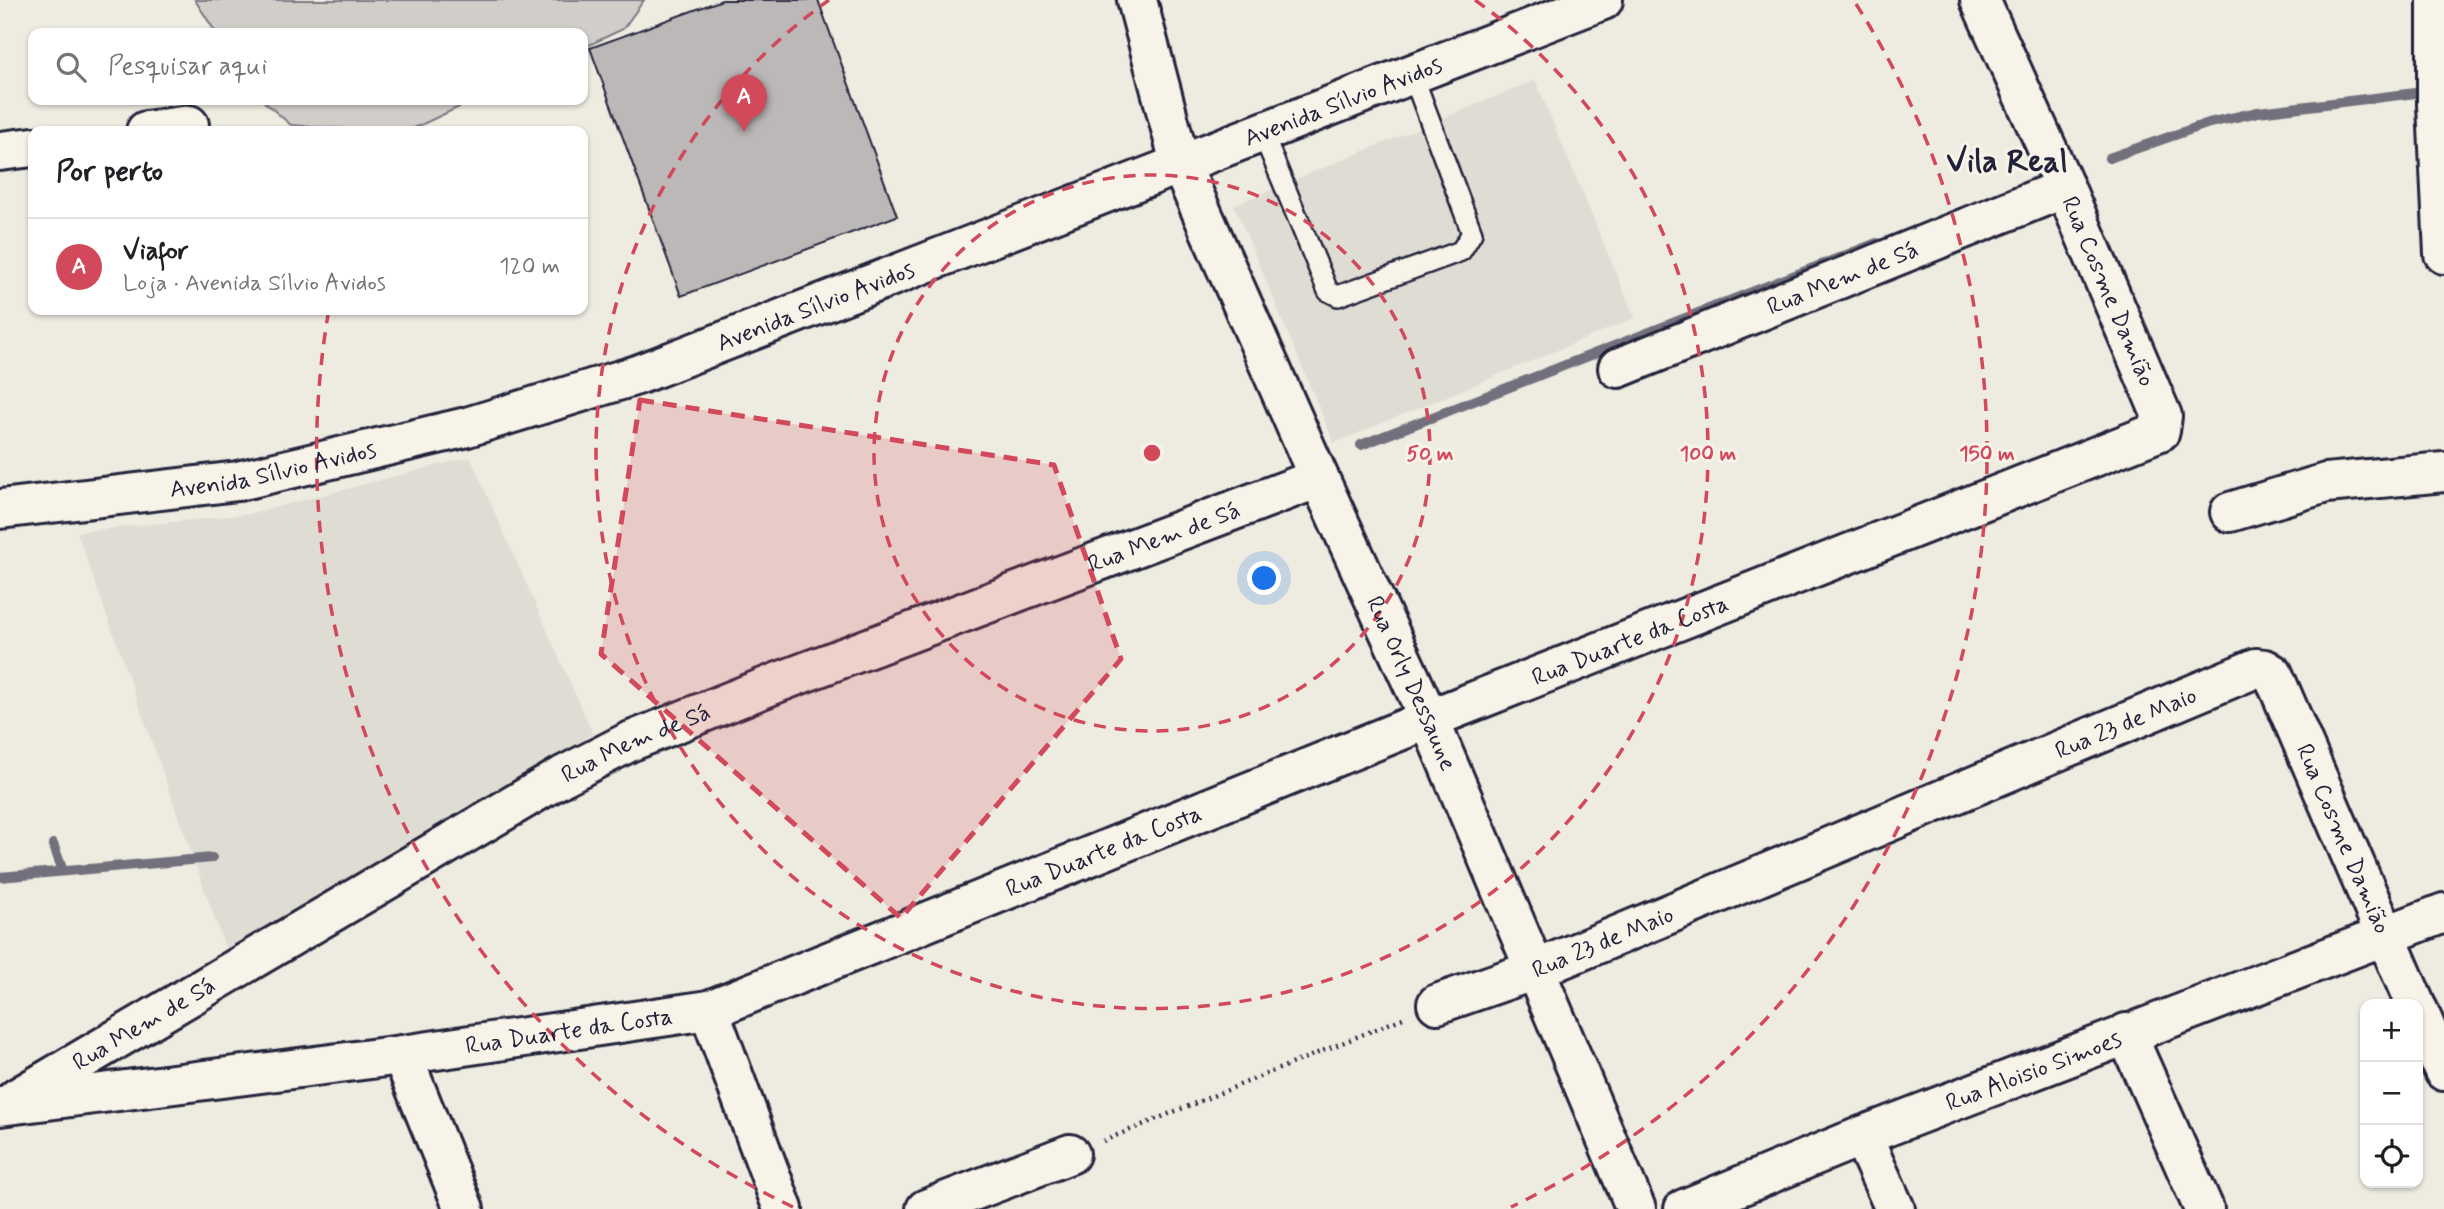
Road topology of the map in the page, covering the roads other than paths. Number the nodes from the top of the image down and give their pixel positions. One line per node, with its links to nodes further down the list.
1 (1138, 0): 12 (street, Rua Orly Dessaune)
2 (1602, 0): 5 (street, Avenida Sílvio Avidos)
3 (1980, 0): 13 (street, Rua Cosme Damião)
4 (2437, 0): 6 (street)
5 (1412, 73): 9 (street, Avenida Sílvio Avidos); 9 (lane)
6 (2441, 105): 14 (street)
7 (189, 125): 8 (street)
8 (182, 126)
9 (1262, 132): 12 (street, Avenida Sílvio Avidos)
10 (28, 147): 11 (street)
11 (0, 151)
12 (1180, 163): 18 (street, Rua Orly Dessaune); 19 (street, Avenida Sílvio Avidos)
13 (2065, 188): 15 (street, Rua Mem de Sá); 16 (street, Rua Cosme Damião)
14 (2444, 254)
15 (1618, 368)
16 (2160, 431): 22 (street, Rua Duarte da Costa)
17 (2444, 472): 20 (street)
18 (1319, 478): 22 (street, Rua Orly Dessaune); 33 (street, Rua Mem de Sá)
19 (0, 509)
20 (2230, 512)
21 (2273, 674): 24 (street, Rua Cosme Damião); 25 (street, Rua 23 de Maio)
22 (1429, 719): 25 (street, Rua Orly Dessaune); 28 (street, Rua Duarte da Costa)
23 (2444, 913): 24 (street, Rua Aloisio Simoes)
24 (2385, 935): 26 (street, Rua Cosme Damião); 30 (street, Rua Aloisio Simoes)
25 (1535, 970): 27 (street, Rua 23 de Maio); 39 (street, Rua Orly Dessaune)
26 (2413, 999)
27 (1437, 1004)
28 (709, 1010): 31 (street, Rua Duarte da Costa); 37 (street)
29 (2423, 1022): 32 (street)
30 (2126, 1033): 34 (street, Rua Aloisio Simoes); 42 (street)
31 (402, 1055): 33 (street, Rua Duarte da Costa); 36 (street)
32 (2444, 1071)
33 (2, 1106)
34 (1862, 1136): 40 (street, Rua Aloisio Simoes); 41 (street)
35 (1070, 1154): 38 (street)
36 (464, 1209)
37 (783, 1209)
38 (926, 1209)
39 (1636, 1209)
40 (1684, 1209)
41 (1895, 1209)
42 (2204, 1209)

